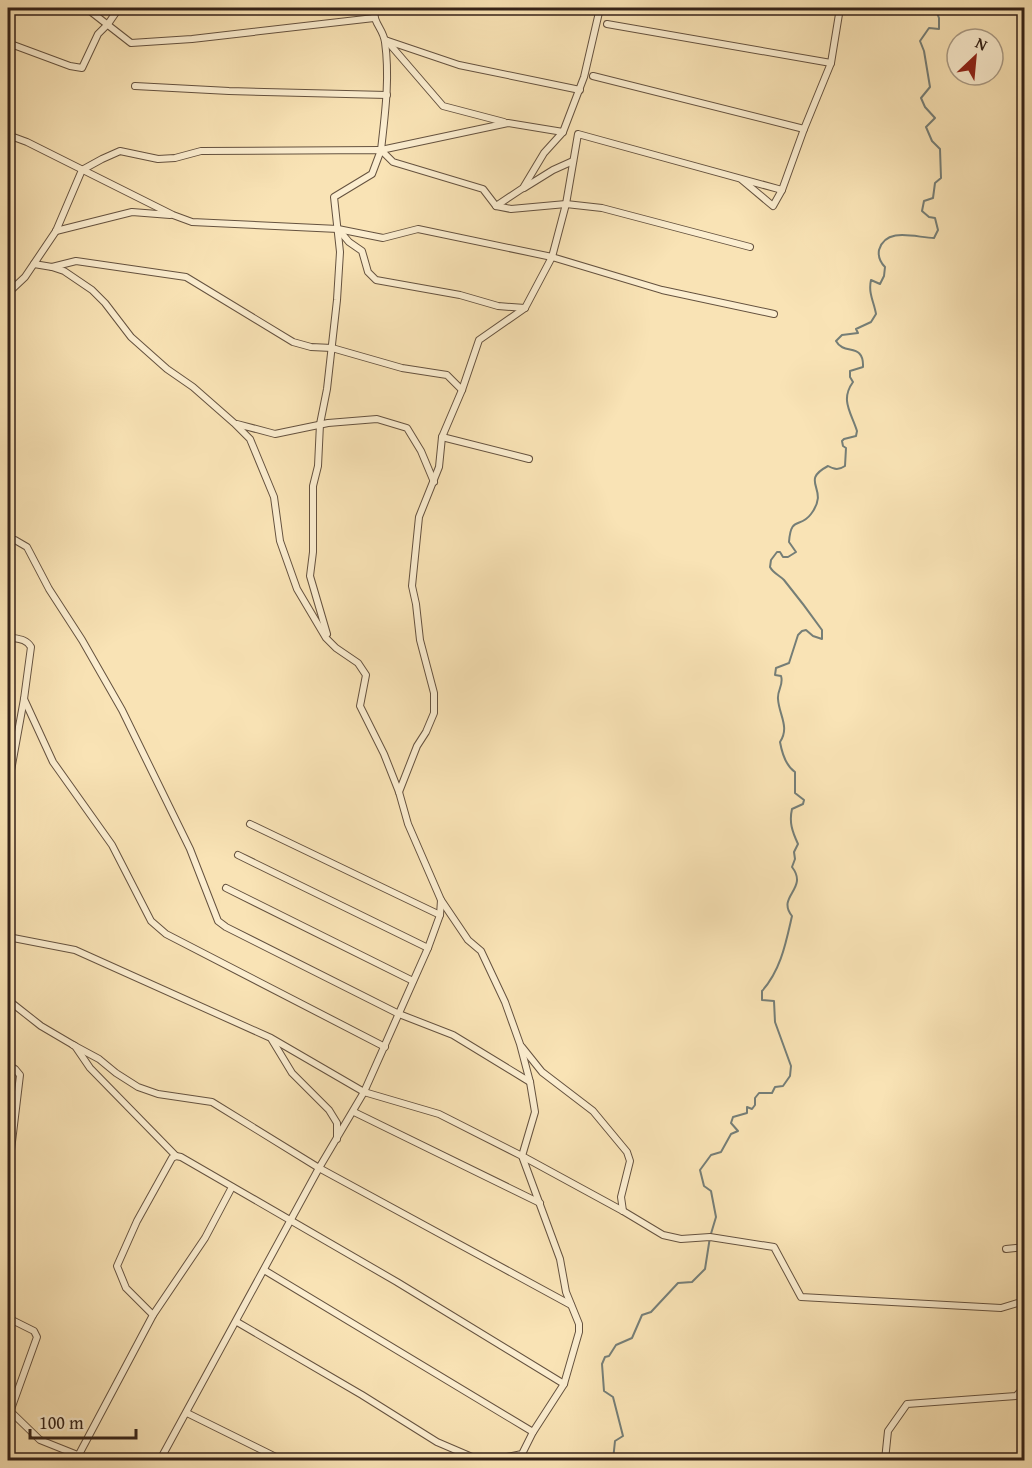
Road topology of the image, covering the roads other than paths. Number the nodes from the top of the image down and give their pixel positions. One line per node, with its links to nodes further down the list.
1 (80, 8): 7 (street)
2 (119, 8): 7 (street)
3 (374, 8): 6 (street)
4 (600, 8): 14 (street)
5 (840, 8): 11 (street)
6 (374, 18): 7 (street); 9 (street)
7 (108, 24): 10 (street)
8 (607, 24): 11 (street)
9 (385, 39): 14 (street); 15 (street); 16 (street)
10 (8, 43)
11 (831, 63): 17 (street)
12 (593, 76): 17 (street)
13 (135, 86): 15 (street)
14 (580, 90): 18 (street)
15 (387, 95): 20 (street)
16 (508, 123): 18 (street); 20 (street)
17 (804, 129): 25 (street)
18 (563, 132): 24 (street)
19 (8, 135): 22 (street)
20 (381, 150): 22 (street); 27 (street); 29 (street)
21 (573, 161): 23 (street); 24 (street); 26 (street)
22 (82, 170): 28 (street); 30 (street)
23 (739, 178): 25 (street); 25 (street)
24 (523, 188): 27 (street)
25 (782, 190)
26 (566, 204): 27 (street); 31 (street); 32 (street)
27 (496, 206)
28 (173, 215): 29 (street); 30 (street)
29 (338, 229): 32 (street); 36 (street); 38 (street)
30 (56, 231): 33 (street)
31 (750, 247)
32 (552, 257): 36 (street); 37 (street)
33 (34, 264): 34 (street); 35 (street)
34 (52, 267): 38 (street); 40 (street)
35 (8, 293)
36 (525, 308): 39 (street)
37 (774, 314)
38 (332, 348): 39 (street); 41 (street)
39 (462, 390): 42 (street)
40 (234, 423): 41 (street); 47 (street)
41 (320, 424): 44 (street); 47 (street)
42 (442, 436): 43 (street); 44 (street)
43 (529, 459)
44 (434, 482): 51 (street)
45 (8, 539): 61 (street)
46 (8, 638): 48 (street)
47 (336, 648): 51 (street)
48 (24, 699): 49 (street); 65 (street)
49 (9, 767): 50 (street)
50 (8, 787)
51 (399, 792): 55 (street)
52 (250, 824): 56 (street)
53 (238, 855): 58 (street)
54 (226, 888): 59 (street)
55 (441, 900): 56 (street); 63 (street)
56 (440, 915): 58 (street)
57 (8, 937): 62 (street)
58 (428, 948): 59 (street)
59 (413, 981): 61 (street)
60 (8, 1000): 64 (street)
61 (399, 1014): 65 (street); 67 (street)
62 (271, 1038): 68 (street); 71 (street)
63 (520, 1044): 67 (street); 78 (street)
64 (73, 1045): 72 (street); 74 (street)
65 (386, 1047): 68 (street)
66 (8, 1065): 70 (street)
67 (530, 1082): 73 (street)
68 (364, 1092): 69 (street); 73 (street)
69 (354, 1112): 71 (street); 77 (street)
70 (11, 1132): 75 (street)
71 (337, 1139): 74 (street)
72 (176, 1156): 76 (street); 85 (street)
73 (522, 1156): 77 (street); 78 (street)
74 (319, 1168): 79 (street); 84 (street)
75 (8, 1175)
76 (232, 1187): 79 (street); 85 (street)
77 (540, 1203): 84 (street)
78 (623, 1211): 83 (street)
79 (290, 1221): 82 (street); 88 (street)
80 (1024, 1247): 81 (street)
81 (1006, 1249)
82 (264, 1270): 87 (street); 92 (street)
83 (1024, 1300)
84 (572, 1306): 88 (street)
85 (153, 1316): 93 (street)
86 (8, 1318): 90 (street)
87 (237, 1322): 91 (street); 97 (street)
88 (564, 1384): 92 (street)
89 (1024, 1388): 99 (street)
90 (9, 1411): 93 (street)
91 (187, 1413): 95 (street); 96 (street)
92 (532, 1432): 98 (street)
93 (78, 1458): 94 (street)
94 (90, 1461)
95 (160, 1461)
96 (282, 1461)
97 (479, 1461)
98 (492, 1461)
99 (885, 1461)

